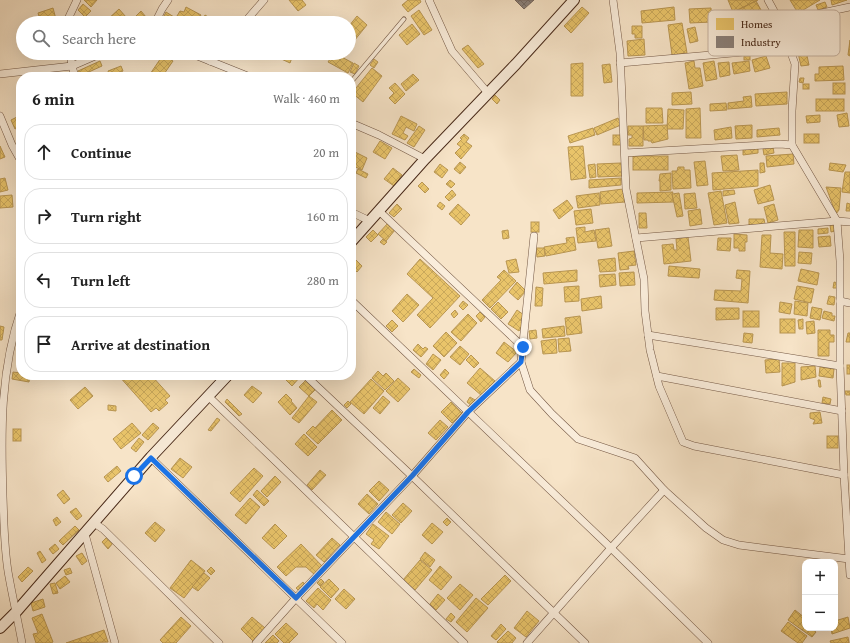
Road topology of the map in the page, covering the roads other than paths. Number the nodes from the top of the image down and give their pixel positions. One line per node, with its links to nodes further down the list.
1 (77, 0): 11 (street)
2 (168, 0): 12 (street)
3 (264, 0): 13 (street)
4 (429, 0): 28 (street)
5 (574, 0): 28 (street)
6 (613, 0): 20 (street)
7 (768, 0): 9 (street)
8 (850, 7): 10 (street)
9 (773, 10)
10 (836, 10)
11 (69, 16)
12 (158, 16)
13 (250, 16)
14 (404, 19): 27 (lane)
15 (708, 55): 20 (street)
16 (792, 56): 31 (street)
17 (71, 60): 21 (street)
18 (86, 60): 21 (street)
19 (210, 61): 25 (street)
20 (620, 63): 33 (street)
21 (72, 66): 23 (street); 24 (street)
22 (16, 72): 26 (street)
23 (18, 72)
24 (74, 72)
25 (238, 72)
26 (0, 74)
27 (356, 76)
28 (488, 93): 34 (street)
29 (0, 116): 32 (street)
30 (356, 124): 34 (street)
31 (792, 145): 33 (street); 38 (street)
32 (16, 152)
33 (625, 154): 42 (street)
34 (425, 159): 35 (street)
35 (379, 211): 37 (street); 48 (street)
36 (356, 214): 37 (street)
37 (370, 221): 40 (street)
38 (837, 221): 39 (street); 42 (street); 43 (street)
39 (850, 222)
40 (356, 236)
41 (534, 236): 48 (street)
42 (636, 238): 47 (street)
43 (840, 302): 44 (street); 50 (street)
44 (850, 303)
45 (356, 305): 56 (street)
46 (16, 324): 70 (street)
47 (648, 335): 50 (street); 51 (street)
48 (523, 347): 49 (street)
49 (521, 362): 56 (street); 61 (street)
50 (840, 366): 55 (street)
51 (657, 376): 55 (street); 59 (street)
52 (223, 380): 54 (street)
53 (310, 380): 60 (street)
54 (208, 396): 57 (street); 64 (street)
55 (842, 411): 58 (street)
56 (468, 412): 60 (street); 66 (street)
57 (151, 458): 62 (street); 69 (street)
58 (847, 458): 59 (street)
59 (844, 475): 65 (street)
60 (412, 476): 64 (street); 71 (street)
61 (664, 490): 66 (street); 67 (street)
62 (94, 523): 63 (street); 75 (street)
63 (85, 534): 70 (street); 74 (street)
64 (354, 537): 69 (street); 78 (street)
65 (849, 544): 67 (street)
66 (611, 548): 71 (street); 81 (street)
67 (849, 559): 68 (street)
68 (850, 575)
69 (296, 598): 76 (street); 77 (street)
70 (16, 612): 72 (street); 73 (street)
71 (554, 613): 79 (street); 80 (street)
72 (0, 628)
73 (22, 643)
74 (115, 643)
75 (219, 643)
76 (256, 643)
77 (342, 643)
78 (464, 643)
79 (527, 643)
80 (585, 643)
81 (708, 643)

